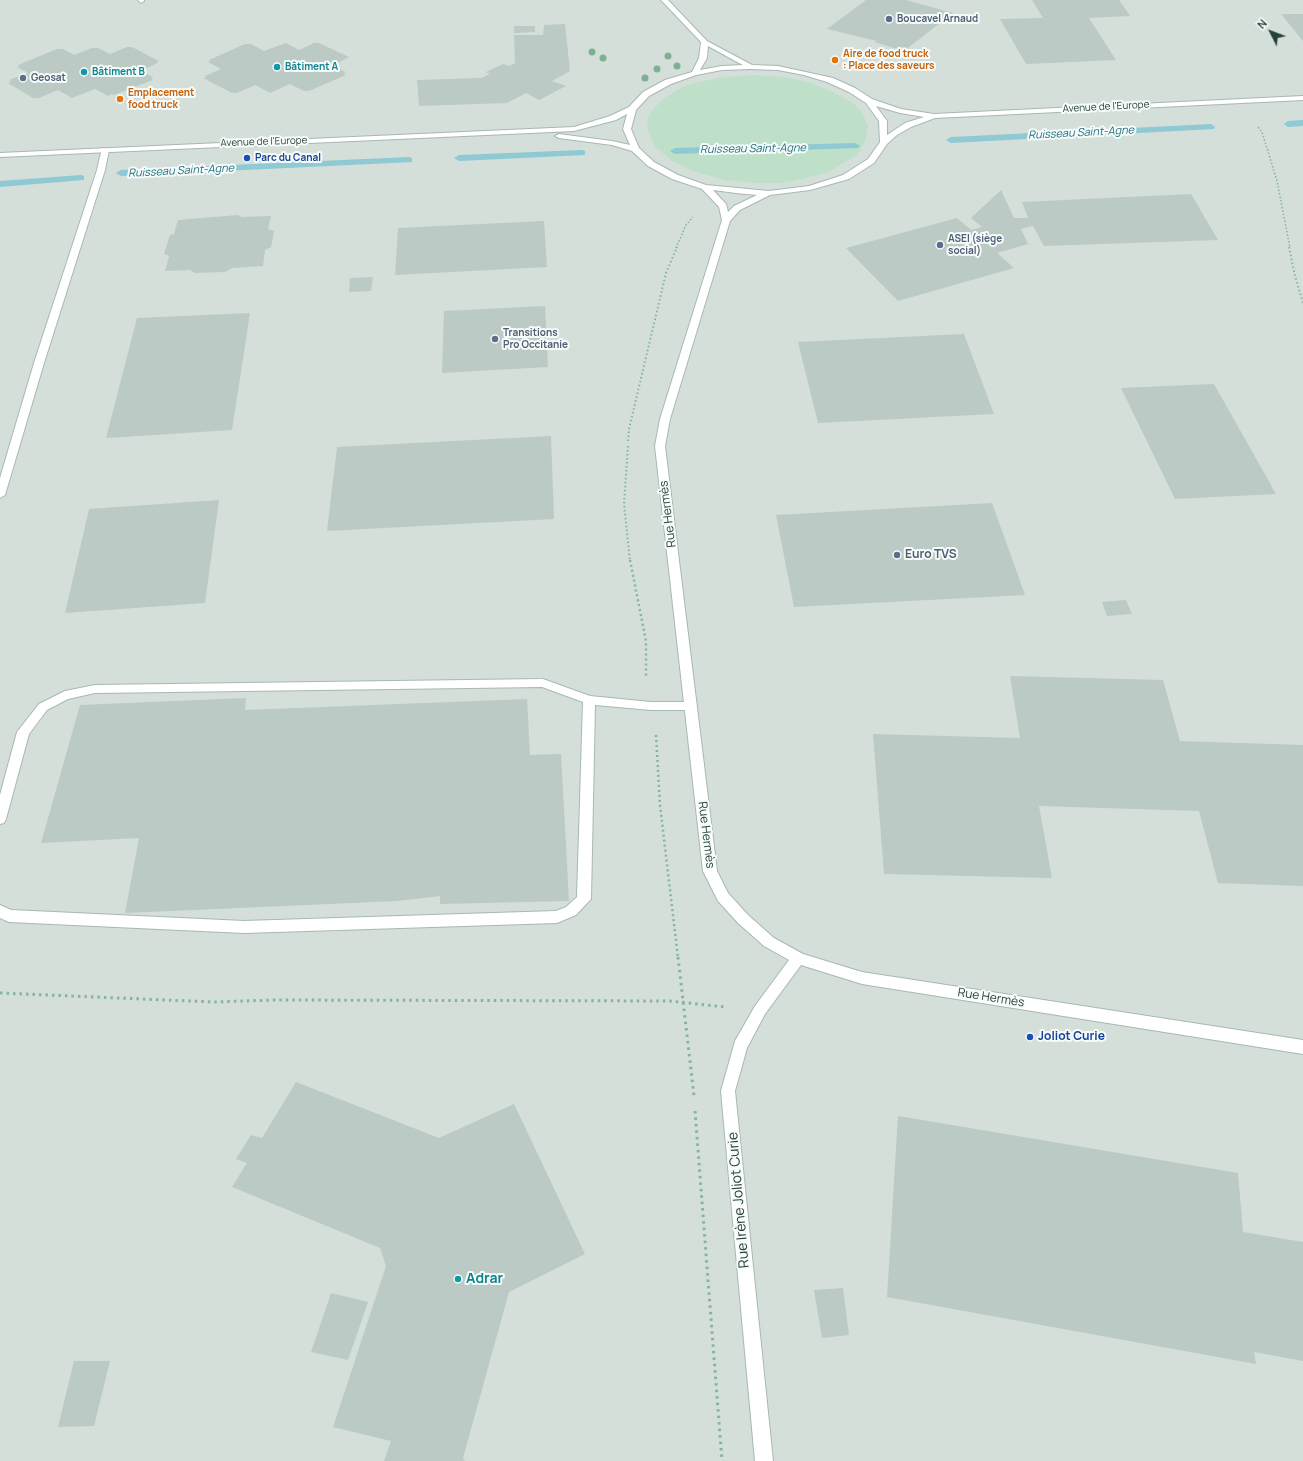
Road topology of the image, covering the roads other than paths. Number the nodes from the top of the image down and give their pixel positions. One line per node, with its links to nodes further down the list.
1 (664, 0): 2 (street)
2 (705, 42): 3 (street); 4 (street)
3 (750, 67): 4 (street); 6 (street)
4 (695, 73): 7 (street)
5 (1303, 100): 8 (street, Avenue de l'Europe)
6 (868, 101): 8 (street, Avenue de l'Europe); 10 (street)
7 (632, 109): 9 (street, Avenue de l'Europe); 11 (street)
8 (934, 116): 10 (street, Avenue de l'Europe)
9 (529, 132): 11 (street, Avenue de l'Europe); 12 (street, Avenue de l'Europe)
10 (884, 142): 15 (street, Avenue de l'Europe)
11 (635, 149): 14 (street)
12 (105, 150): 13 (street, Avenue de l'Europe); 17 (street)
13 (0, 155)
14 (705, 187): 15 (street); 16 (street)
15 (769, 193): 16 (street, Rue Hermès)
16 (726, 220): 19 (street, Rue Hermès)
17 (0, 495)
18 (589, 700): 19 (street); 20 (street); 21 (street)
19 (691, 706): 22 (street, Rue Hermès)
20 (0, 819)
21 (0, 911)
22 (798, 958): 23 (street, Rue Hermès); 24 (street, Rue Irène Joliot Curie)
23 (1303, 1047)
24 (764, 1461)

